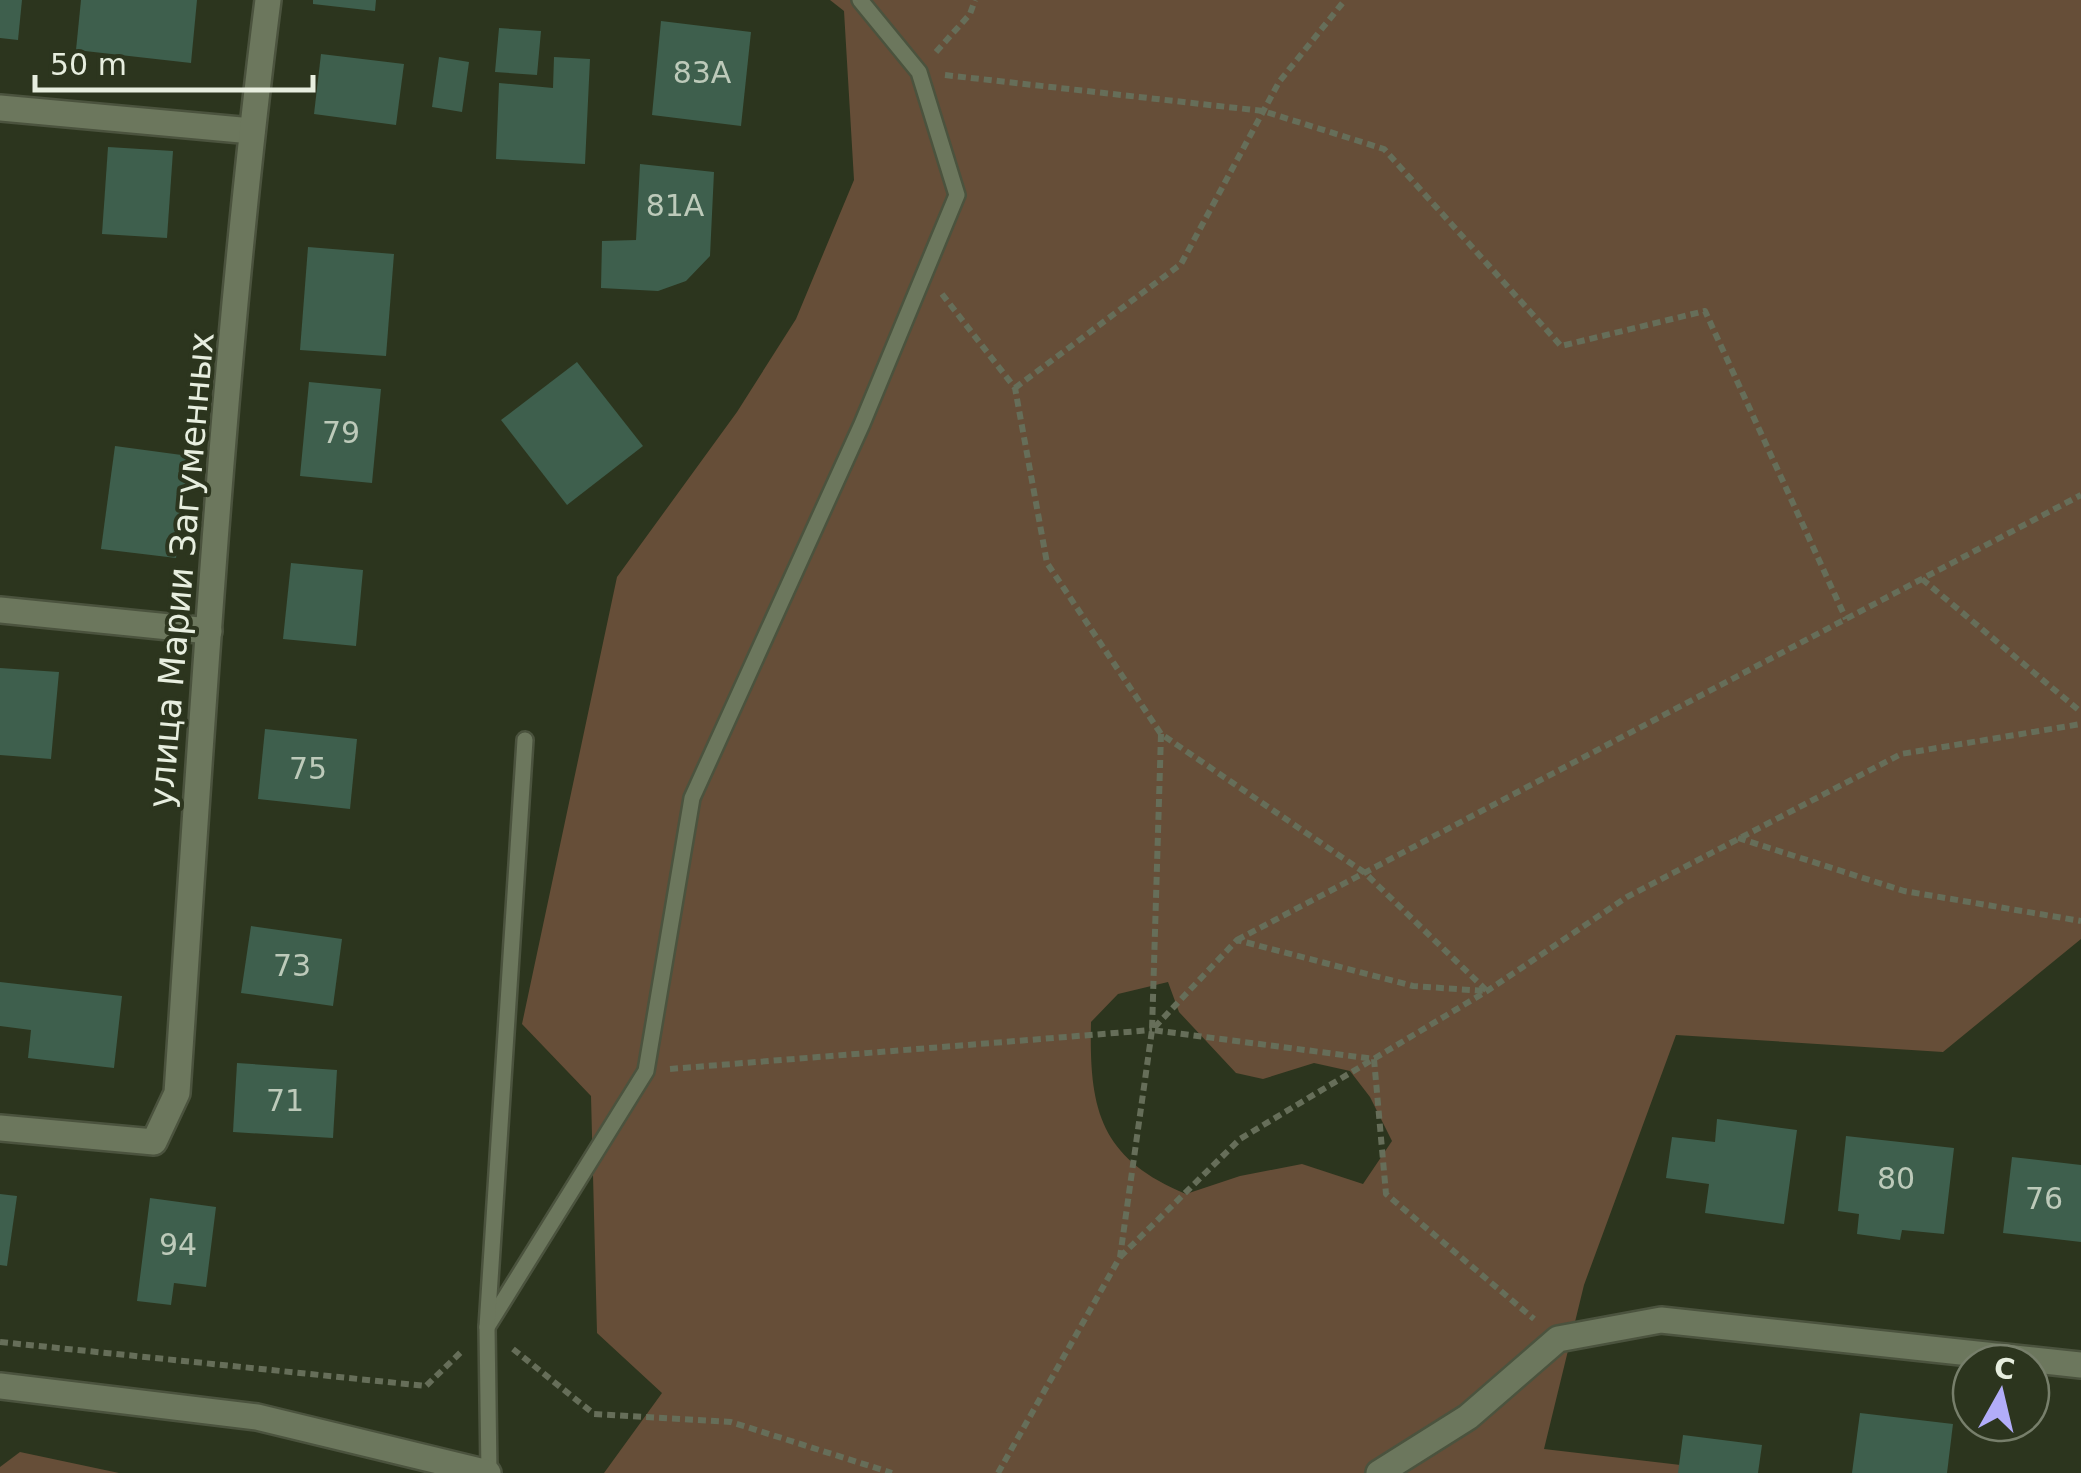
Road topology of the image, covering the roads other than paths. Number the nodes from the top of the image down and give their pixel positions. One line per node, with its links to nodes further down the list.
1 (268, 0): 4 (street, улица Марии Загуменных)
2 (860, 0): 9 (lane)
3 (0, 108): 4 (street)
4 (252, 131): 6 (street, улица Марии Загуменных)
5 (0, 610): 6 (street)
6 (209, 631): 8 (street, улица Марии Загуменных)
7 (524, 740): 9 (lane)
8 (0, 1128)
9 (486, 1327): 12 (lane)
10 (2081, 1365): 13 (street)
11 (0, 1386): 12 (street)
12 (489, 1473)
13 (1379, 1473)

